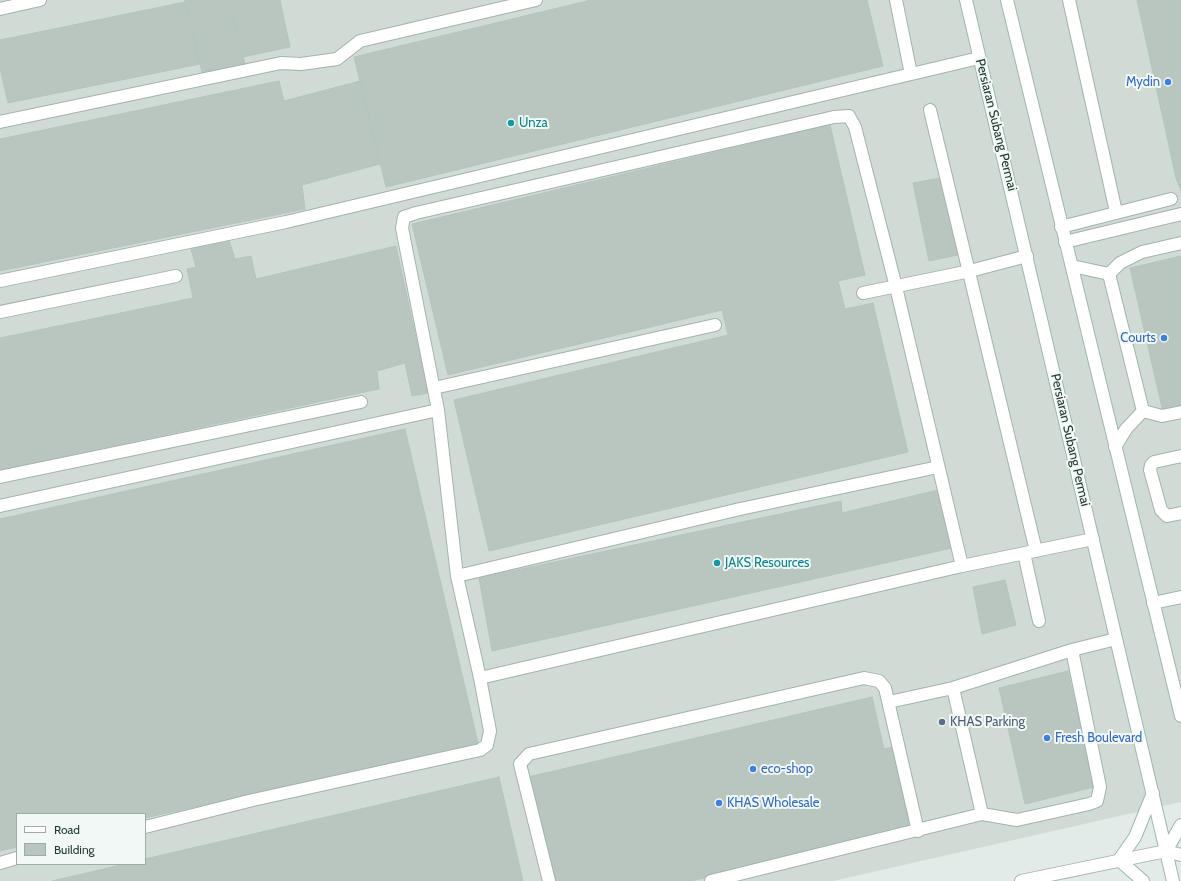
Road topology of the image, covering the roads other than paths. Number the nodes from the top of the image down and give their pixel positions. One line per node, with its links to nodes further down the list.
1 (40, 0): 7 (main road)
2 (536, 0): 11 (main road)
3 (896, 0): 9 (main road)
4 (966, 0): 8 (main road, Persiaran Subang Permai)
5 (1007, 0): 15 (main road)
6 (1069, 0): 13 (main road)
7 (0, 9)
8 (979, 58): 9 (main road); 18 (main road, Persiaran Subang Permai)
9 (911, 74): 23 (main road)
10 (930, 110): 20 (main road)
11 (0, 122)
12 (1170, 199): 13 (main road)
13 (1116, 212): 15 (main road)
14 (1181, 214): 16 (main road)
15 (1061, 227): 16 (main road)
16 (1065, 242): 19 (main road)
17 (1181, 243): 21 (main road)
18 (1027, 256): 20 (main road); 39 (main road, Persiaran Subang Permai)
19 (1072, 266): 21 (main road); 33 (main road)
20 (970, 271): 24 (main road); 40 (main road)
21 (1109, 274): 31 (main road)
22 (176, 276): 26 (main road)
23 (0, 281)
24 (896, 288): 25 (main road); 28 (main road); 35 (main road)
25 (863, 293)
26 (0, 312)
27 (715, 325): 28 (main road)
28 (434, 388): 30 (main road)
29 (361, 402): 36 (main road)
30 (438, 410): 37 (main road); 43 (main road)
31 (1143, 411): 32 (main road); 33 (main road)
32 (1181, 412)
33 (1115, 447): 45 (main road)
34 (1181, 456): 38 (main road)
35 (938, 467): 42 (main road); 43 (main road)
36 (0, 477)
37 (0, 506)
38 (1181, 513)
39 (1093, 539): 40 (main road); 47 (main road, Persiaran Subang Permai)
40 (1036, 551): 41 (main road)
41 (1024, 553): 42 (main road); 46 (main road)
42 (962, 566): 49 (main road)
43 (457, 576): 49 (main road)
44 (1181, 597): 45 (main road)
45 (1153, 604): 51 (main road)
46 (1039, 621)
47 (1116, 639): 48 (main road); 54 (main road, Persiaran Subang Permai)
48 (1072, 650): 50 (main road); 55 (main road)
49 (480, 678): 57 (main road)
50 (953, 688): 52 (main road); 55 (main road)
51 (1178, 692): 53 (main road)
52 (889, 702): 58 (main road); 64 (main road)
53 (1181, 716)
54 (1153, 793): 59 (main road, Persiaran Subang Permai); 62 (main road)
55 (982, 814): 58 (main road)
56 (1181, 825): 59 (main road)
57 (146, 827)
58 (918, 831): 65 (main road)
59 (1166, 851): 60 (main road); 62 (main road); 68 (main road, Persiaran Subang Permai)
60 (1181, 854)
61 (16, 858): 63 (main road)
62 (1118, 860): 66 (main road); 67 (main road)
63 (0, 863)
64 (549, 881)
65 (711, 881)
66 (1021, 881)
67 (1143, 881)
68 (1173, 881)

